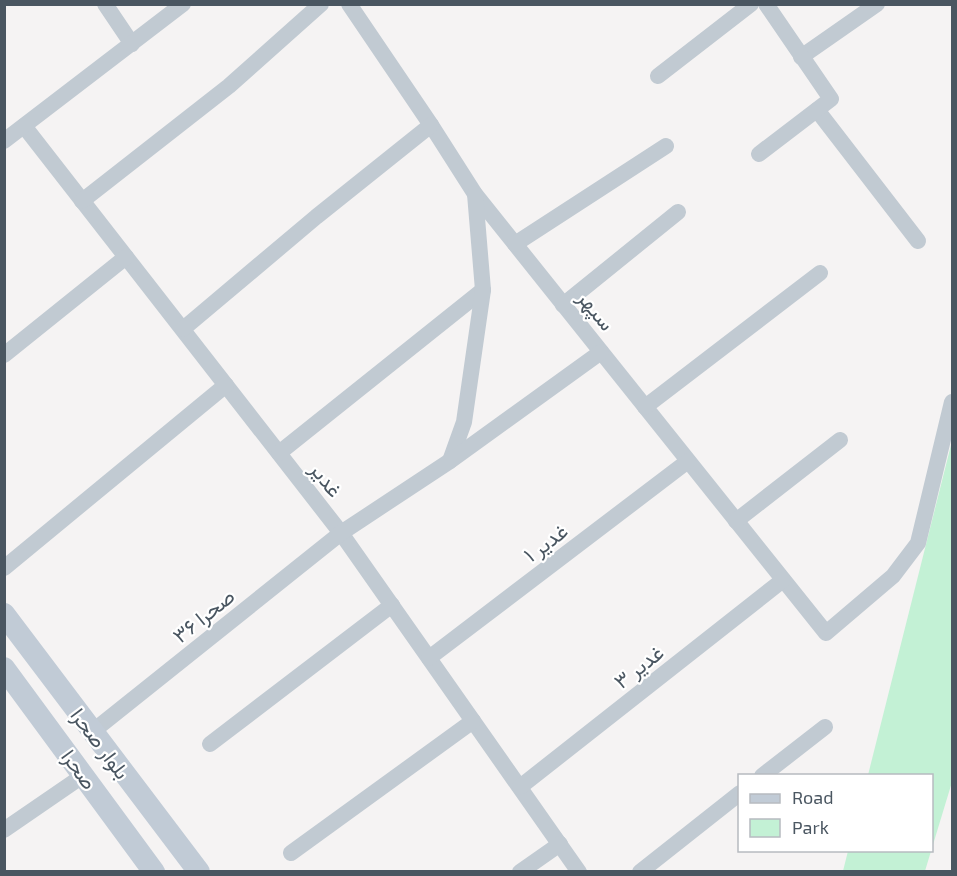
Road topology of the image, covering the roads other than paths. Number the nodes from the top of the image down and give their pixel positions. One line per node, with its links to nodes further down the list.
1 (105, 4): 8 (street)
2 (183, 4): 8 (street)
3 (321, 4): 18 (street)
4 (349, 4): 12 (street, سپهر)
5 (751, 4): 10 (street)
6 (766, 4): 9 (street)
7 (877, 4): 9 (street)
8 (132, 44): 13 (street)
9 (801, 57): 11 (street)
10 (658, 76)
11 (816, 110): 16 (street); 20 (street)
12 (431, 125): 17 (street, سپهر); 26 (street)
13 (24, 126): 14 (street); 18 (street, غدیر)
14 (4, 141)
15 (666, 146): 21 (street)
16 (759, 154)
17 (475, 194): 21 (street, سپهر); 24 (street)
18 (82, 201): 22 (street, غدیر)
19 (678, 212): 25 (street)
20 (918, 242)
21 (515, 244): 25 (street, سپهر)
22 (126, 257): 26 (street, غدیر); 28 (street)
23 (820, 273): 31 (street)
24 (483, 290): 33 (street); 34 (street)
25 (563, 305): 27 (street, سپهر)
26 (183, 329): 29 (street, غدیر)
27 (601, 352): 31 (street, سپهر); 34 (street, صحرا ۳۶)
28 (4, 355)
29 (226, 385): 33 (street, غدیر); 38 (street)
30 (952, 402): 39 (street, سپهر)
31 (645, 407): 35 (street, سپهر)
32 (840, 440): 36 (street)
33 (279, 453): 37 (street, غدیر)
34 (450, 461): 37 (street, صحرا ۳۶)
35 (688, 461): 36 (street, سپهر); 42 (street, غدیر ۱)
36 (736, 521): 39 (street, سپهر)
37 (341, 533): 40 (street, غدیر); 46 (street, صحرا ۳۶)
38 (4, 568)
39 (783, 580): 50 (street, غدیر ۳)
40 (392, 605): 42 (street, غدیر); 47 (street)
41 (4, 614): 46 (main road, بلوار صحرا)
42 (429, 658): 44 (street, غدیر)
43 (4, 668): 49 (main road, صحرا)
44 (473, 721): 50 (street, غدیر); 54 (street)
45 (825, 727): 48 (street)
46 (92, 732): 56 (main road, بلوار صحرا)
47 (210, 744)
48 (765, 774)
49 (84, 775): 52 (street); 55 (main road, صحرا)
50 (520, 787): 53 (street, غدیر)
51 (738, 796): 59 (street)
52 (4, 830)
53 (560, 844): 57 (street); 58 (street, غدیر)
54 (291, 853)
55 (154, 872)
56 (199, 872)
57 (520, 872)
58 (579, 872)
59 (640, 872)

